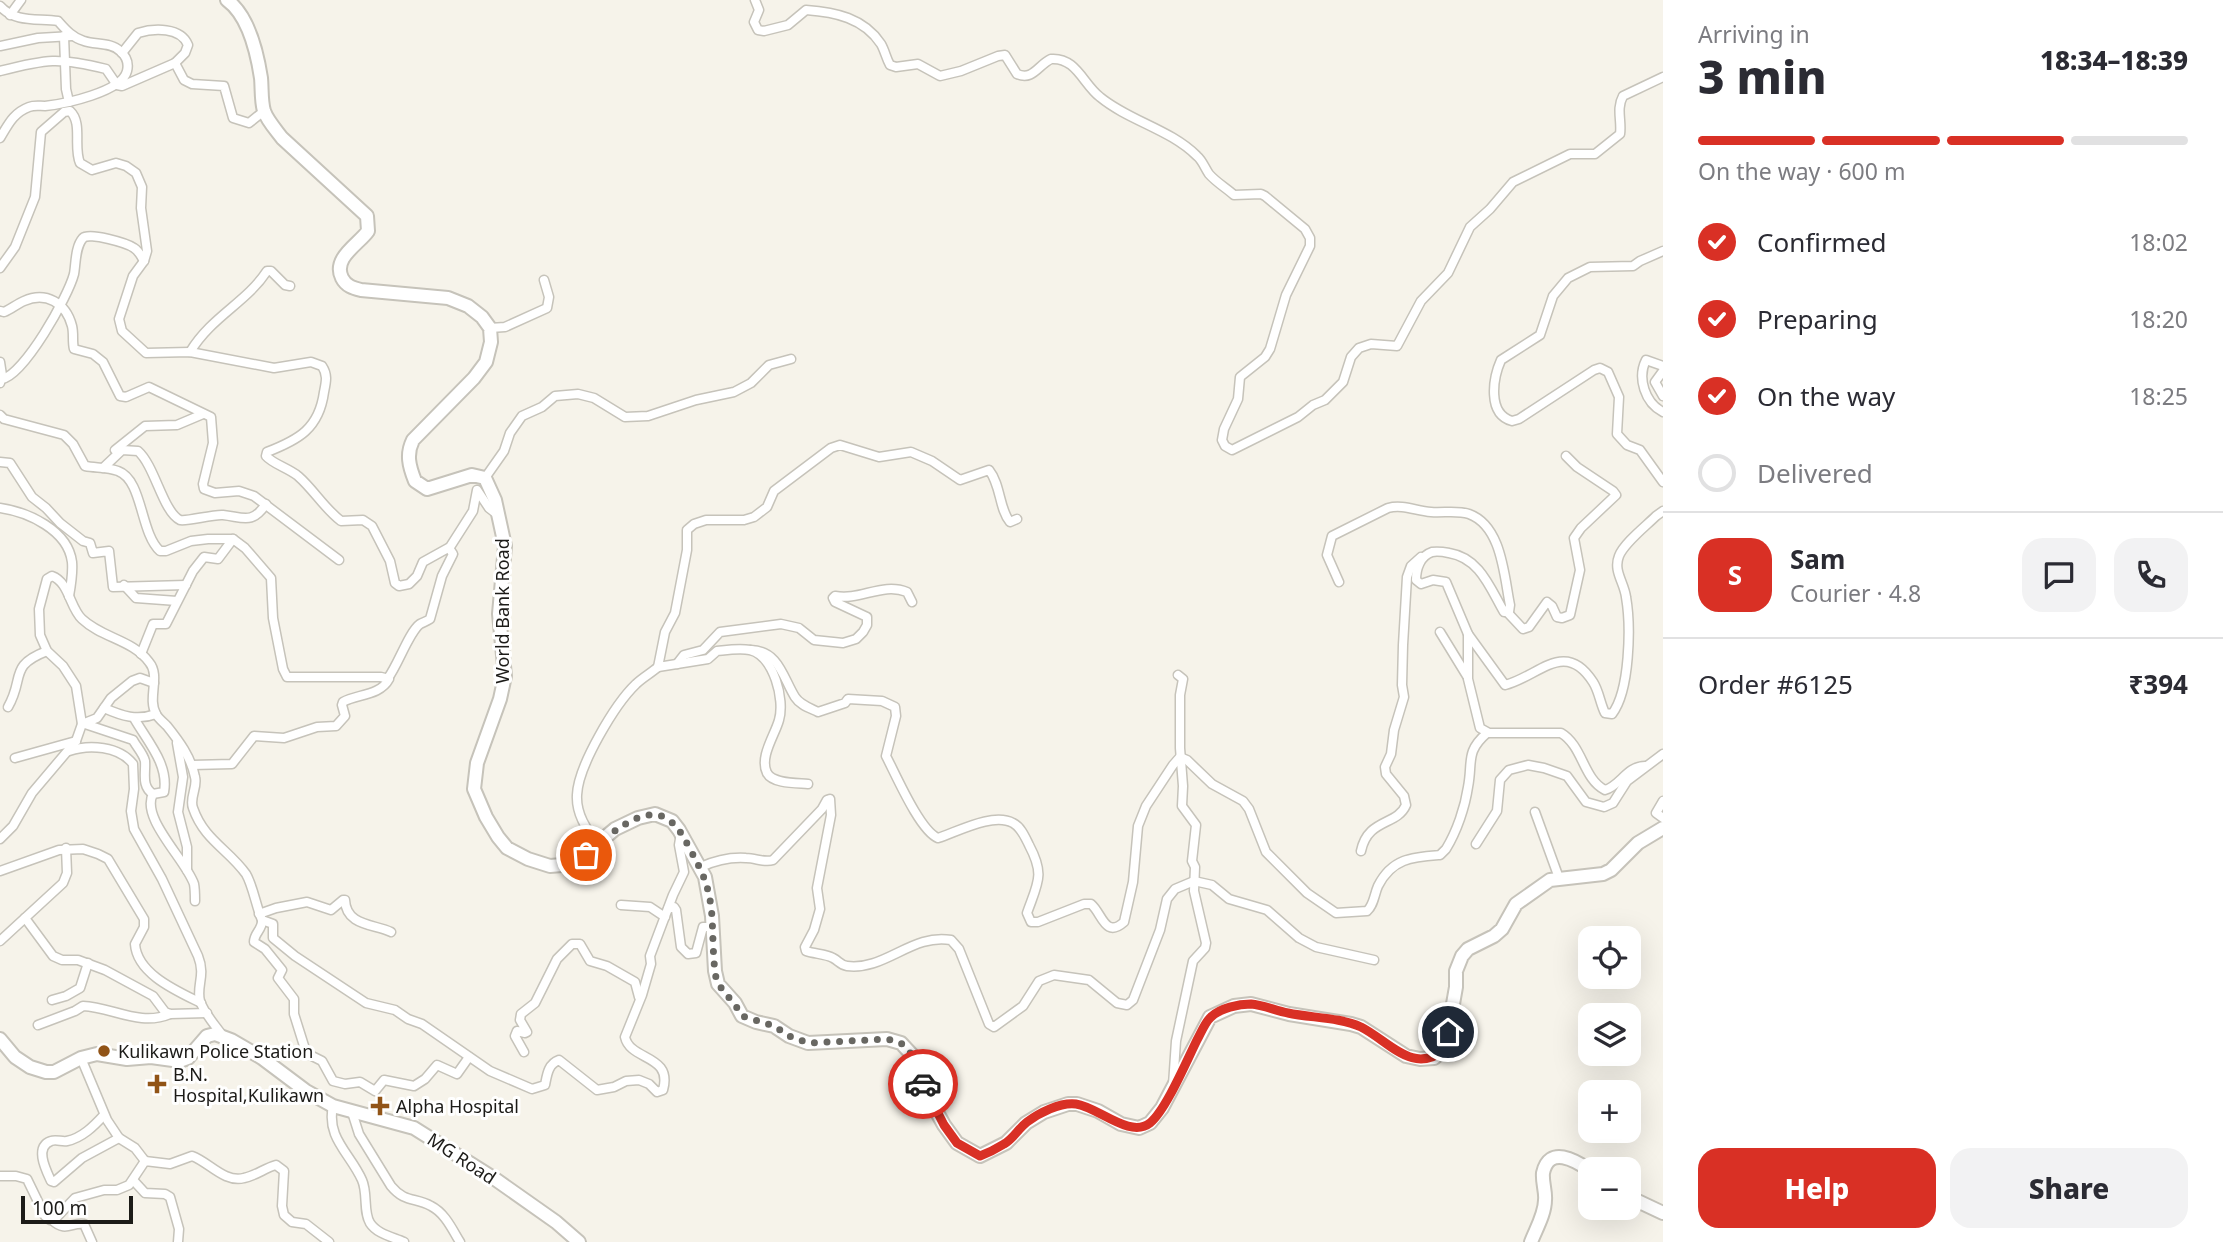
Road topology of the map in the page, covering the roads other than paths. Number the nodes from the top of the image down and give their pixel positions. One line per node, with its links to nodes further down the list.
1 (21, 0): 5 (street)
2 (227, 0): 15 (main road)
3 (755, 0): 12 (street)
4 (0, 6): 5 (street)
5 (10, 15): 6 (street)
6 (68, 36): 7 (street); 8 (street); 9 (street)
7 (0, 46)
8 (122, 53): 10 (street); 13 (street)
9 (65, 60): 11 (street); 13 (street); 14 (street)
10 (175, 63): 13 (street); 15 (street)
11 (0, 71)
12 (1663, 77)
13 (117, 85): 14 (street)
14 (69, 102): 16 (street)
15 (264, 111): 24 (main road)
16 (0, 138)
17 (1663, 251): 39 (street)
18 (144, 261): 19 (street); 22 (street); 25 (street)
19 (0, 268)
20 (544, 280): 24 (street)
21 (290, 286): 25 (street)
22 (62, 305): 23 (street); 29 (street); 32 (street)
23 (0, 311)
24 (490, 328): 38 (main road)
25 (190, 352): 46 (street)
26 (791, 359): 38 (street)
27 (0, 362): 29 (street)
28 (1663, 368): 30 (street); 31 (street)
29 (1, 381)
30 (1663, 396)
31 (1663, 412)
32 (203, 414): 34 (street); 40 (street)
33 (0, 415): 37 (street)
34 (113, 456): 37 (street); 40 (street)
35 (1566, 456): 55 (street)
36 (0, 462): 50 (street)
37 (103, 468): 45 (street)
38 (485, 478): 43 (main road, World Bank Road)
39 (1663, 482)
40 (265, 505): 48 (street)
41 (0, 508): 52 (street)
42 (1663, 511): 57 (street)
43 (498, 515): 46 (street); 89 (main road, World Bank Road)
44 (1017, 519): 62 (street)
45 (233, 539): 51 (street); 64 (street)
46 (449, 548): 64 (street)
47 (1427, 555): 55 (street); 57 (street); 92 (street)
48 (339, 560)
49 (1339, 582): 55 (street)
50 (124, 585): 51 (street); 53 (street)
51 (186, 585): 53 (street)
52 (69, 596): 59 (street); 60 (street)
53 (177, 601): 60 (street)
54 (912, 602): 61 (street)
55 (1508, 612)
56 (1440, 632): 65 (street)
57 (1468, 634): 65 (street)
58 (751, 650): 61 (street); 77 (street); 81 (street)
59 (47, 651): 67 (street); 71 (street)
60 (141, 654): 66 (street)
61 (677, 664): 62 (street)
62 (658, 667): 89 (street)
63 (1178, 674): 77 (street)
64 (388, 678): 79 (street)
65 (1468, 679): 72 (street)
66 (154, 683): 68 (street); 69 (street)
67 (8, 707)
68 (104, 708): 70 (street); 71 (street)
69 (156, 714): 70 (street); 73 (street)
70 (134, 718): 82 (street)
71 (84, 724): 74 (street); 82 (street)
72 (1486, 733): 77 (street); 80 (street)
73 (177, 740): 79 (street); 95 (street)
74 (76, 741): 75 (street); 78 (street)
75 (69, 751): 88 (street); 110 (street)
76 (1663, 754): 80 (street)
77 (1180, 757): 97 (street)
78 (15, 758)
79 (192, 765): 101 (street)
80 (1645, 766): 90 (street)
81 (808, 784)
82 (153, 794): 95 (street)
83 (1663, 801): 85 (street)
84 (1535, 812): 96 (street)
85 (1663, 818)
86 (1663, 828): 96 (main road, World Bank Road)
87 (681, 833): 89 (main road, World Bank Road); 93 (main road, World Bank Road); 100 (street)
88 (0, 839)
89 (599, 844)
90 (1476, 844)
91 (66, 848): 94 (street); 102 (street); 110 (street)
92 (1361, 851)
93 (701, 867): 97 (street); 103 (main road, World Bank Road)
94 (0, 871)
95 (187, 871): 98 (street)
96 (1559, 877): 119 (main road, World Bank Road)
97 (1194, 881): 106 (street); 119 (street)
98 (195, 901)
99 (621, 905): 100 (street)
100 (666, 913): 103 (street); 109 (street)
101 (261, 917): 104 (street); 117 (street); 117 (street)
102 (25, 918): 105 (street); 107 (street)
103 (712, 927): 119 (main road, World Bank Road)
104 (391, 932)
105 (0, 941)
106 (1374, 960)
107 (88, 963): 108 (street); 112 (street)
108 (52, 1000)
109 (639, 1000): 116 (street); 117 (street)
110 (201, 1003): 111 (street)
111 (207, 1013): 112 (street); 114 (street)
112 (170, 1014): 113 (street)
113 (38, 1025)
114 (224, 1037): 118 (main road); 120 (main road, MG Road)
115 (0, 1039): 118 (main road)
116 (524, 1052)
117 (468, 1057)
118 (81, 1058): 122 (street)
119 (1173, 1088)
120 (332, 1105): 121 (main road, MG Road); 134 (street)
121 (352, 1112): 135 (street); 136 (main road, MG Road)
122 (104, 1115): 123 (street); 123 (street)
123 (119, 1138): 124 (street)
124 (145, 1161): 127 (street); 133 (street)
125 (1578, 1164): 137 (main road)
126 (0, 1175): 130 (street)
127 (133, 1180): 130 (street); 132 (street)
128 (1641, 1203): 129 (main road)
129 (1663, 1213)
130 (52, 1220): 131 (street)
131 (92, 1242)
132 (178, 1242)
133 (329, 1242)
134 (404, 1242)
135 (460, 1242)
136 (579, 1242)
137 (1531, 1242)

